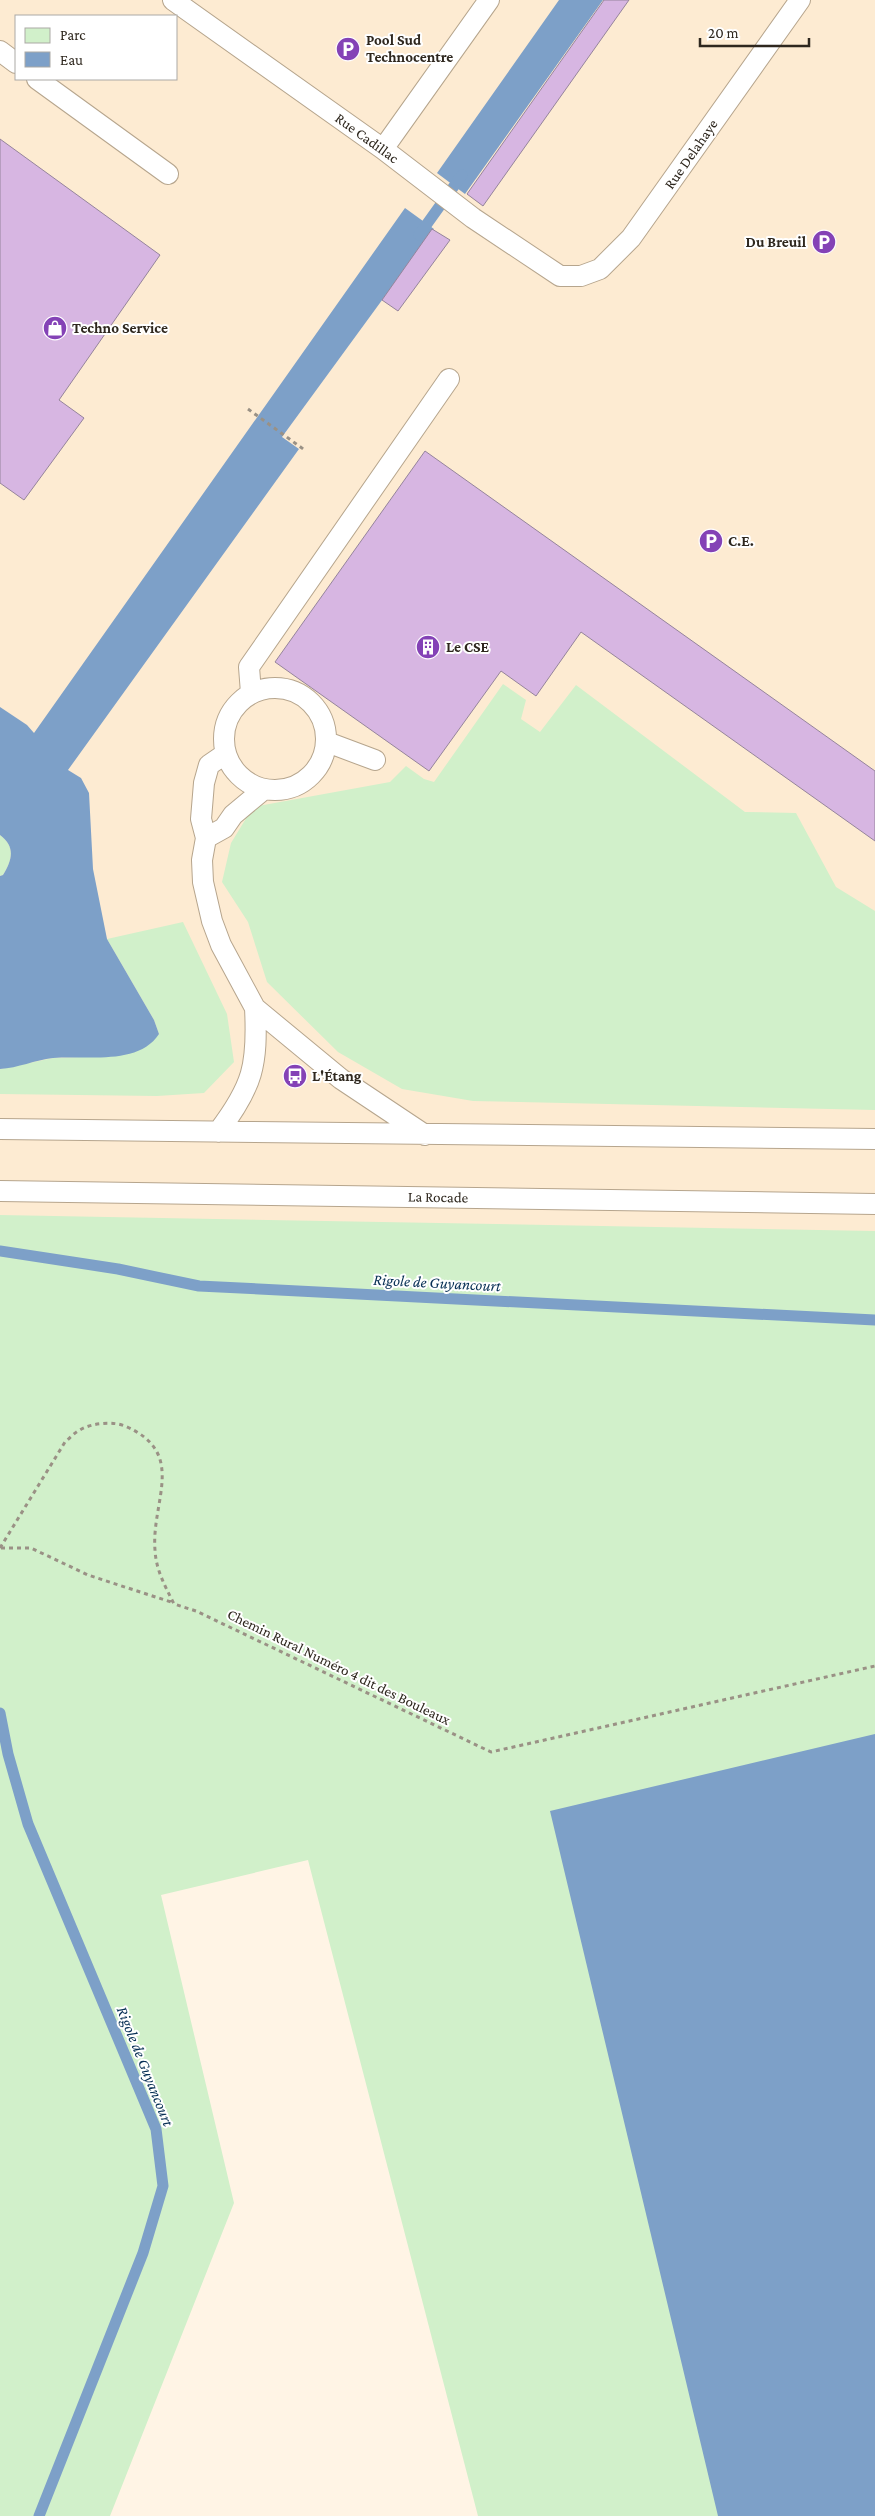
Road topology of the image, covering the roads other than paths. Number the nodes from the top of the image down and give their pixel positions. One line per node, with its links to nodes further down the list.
1 (173, 0): 7 (lane, Rue Cadillac)
2 (489, 0): 7 (lane)
3 (800, 0): 9 (lane, Rue Delahaye)
4 (0, 51): 5 (lane)
5 (15, 62)
6 (38, 80): 8 (lane)
7 (383, 149): 9 (lane, Rue Cadillac)
8 (168, 174)
9 (560, 276)
10 (449, 379): 11 (lane)
11 (251, 693): 12 (lane); 13 (lane)
12 (327, 742): 14 (lane); 15 (lane)
13 (225, 754): 15 (lane); 16 (lane)
14 (375, 760)
15 (262, 790): 16 (lane)
16 (206, 838): 17 (lane)
17 (254, 1008): 19 (lane); 20 (lane)
18 (0, 1128): 19 (lane)
19 (218, 1132): 20 (lane)
20 (425, 1136): 21 (lane)
21 (875, 1139)
22 (0, 1191): 23 (lane, La Rocade)
23 (875, 1204)

